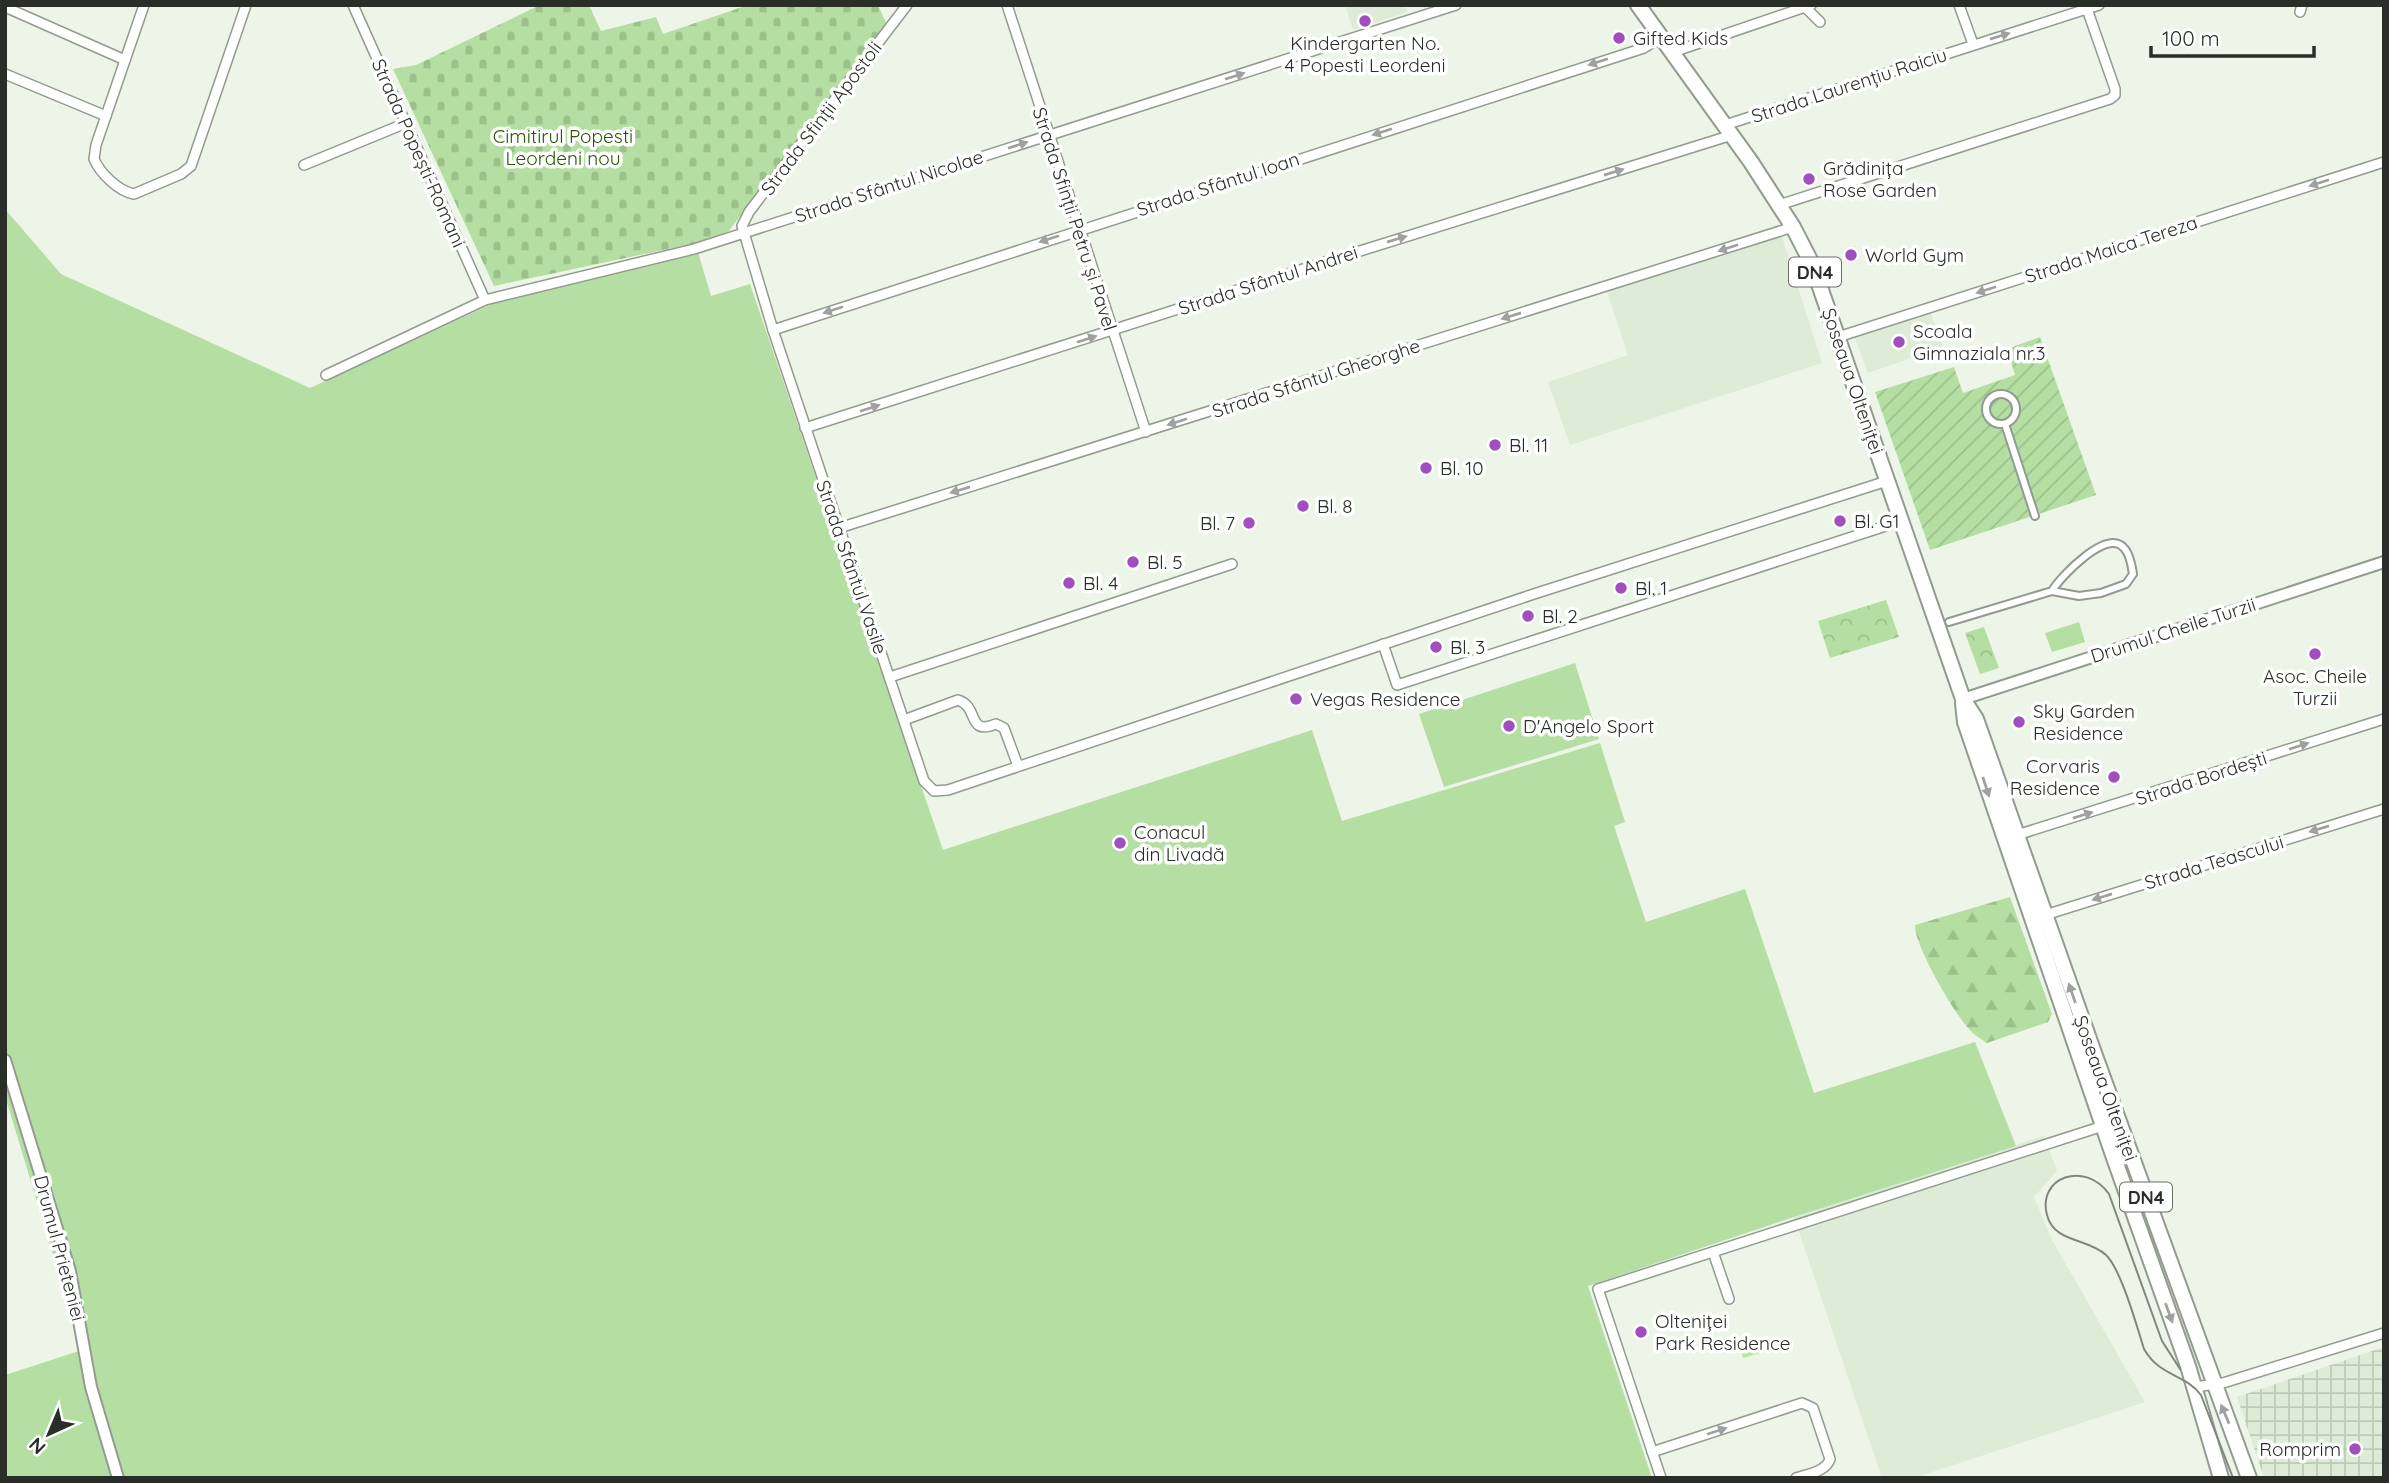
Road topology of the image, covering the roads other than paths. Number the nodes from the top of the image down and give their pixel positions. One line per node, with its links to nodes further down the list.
1 (144, 5): 17 (street)
2 (246, 5): 19 (street)
3 (353, 5): 20 (street, Strada Popești-Romani)
4 (907, 5): 28 (street, Strada Sfinții Apostoli)
5 (1007, 5): 22 (street, Strada Sfinții Petru și Pavel)
6 (1456, 5): 22 (street, Strada Sfântul Nicolae, one-way to 6)
7 (1638, 5): 14 (main road, Șoseaua Olteniței / DN4)
8 (1959, 5): 15 (street, Strada Laurențiu Raiciu)
9 (2099, 5): 12 (street, Strada Laurențiu Raiciu)
10 (1808, 6): 13 (street); 16 (street)
11 (5, 7): 17 (street)
12 (2087, 9): 15 (street, Strada Laurențiu Raiciu, one-way to 12); 25 (street)
13 (1820, 22)
14 (1662, 37): 16 (main road, Șoseaua Olteniței / DN4); 27 (street, Strada Sfântul Ioan, one-way to 27)
15 (1973, 44): 21 (street, Strada Laurențiu Raiciu)
16 (1673, 52): 21 (main road, Șoseaua Olteniței / DN4)
17 (125, 60): 19 (street)
18 (5, 74): 19 (street)
19 (106, 116)
20 (406, 123): 24 (street); 29 (street, Strada Popești-Romani)
21 (1729, 130): 25 (main road, Șoseaua Olteniței / DN4); 31 (street, Strada Sfântul Andrei, one-way to 21)
22 (1048, 135): 27 (street, Strada Sfinții Petru și Pavel); 28 (street, Strada Sfântul Nicolae, one-way to 22)
23 (2384, 162): 32 (street, Strada Maica Tereza, one-way to 32)
24 (304, 165)
25 (1779, 205): 26 (main road, Șoseaua Olteniței / DN4)
26 (1793, 227): 32 (main road, Șoseaua Olteniței / DN4); 36 (street, Strada Sfântul Gheorghe, one-way to 36)
27 (1078, 230): 30 (street, Strada Sfântul Ioan, one-way to 30); 31 (street, Strada Sfinții Petru și Pavel)
28 (743, 233): 29 (street, Strada Sfântul Nicolae); 30 (street, Strada Sfântul Vasile)
29 (485, 300): 33 (street, Strada Sfântul Nicolae)
30 (773, 330): 35 (street, Strada Sfântul Vasile)
31 (1112, 331): 35 (street, Strada Sfântul Andrei, one-way to 31); 36 (street, Strada Sfinții Petru și Pavel)
32 (1838, 337): 37 (main road, Șoseaua Olteniței / DN4)
33 (326, 375)
34 (2005, 424): 34 (street); 38 (street)
35 (805, 428): 40 (street, Strada Sfântul Vasile)
36 (1146, 432): 40 (street, Strada Sfântul Gheorghe, one-way to 40)
37 (1888, 481): 39 (main road, Șoseaua Olteniței / DN4); 45 (street)
38 (2035, 516)
39 (1901, 521): 45 (street); 47 (main road, Șoseaua Olteniței / DN4)
40 (839, 528): 46 (street, Strada Sfântul Vasile)
41 (2384, 562): 47 (street, Drumul Cheile Turzii)
42 (1232, 564): 46 (street, Strada Sfântul Vasile)
43 (2052, 591): 43 (street); 44 (street)
44 (1949, 622)
45 (1383, 644): 50 (street)
46 (890, 677): 49 (street)
47 (1963, 699): 52 (main road, Șoseaua Olteniței / DN4); 53 (main road, Șoseaua Olteniței / DN4, one-way to 53)
48 (2384, 719): 52 (street, Strada Bordești, one-way to 48)
49 (904, 720): 50 (street); 50 (street)
50 (1018, 766)
51 (2384, 808): 53 (street, Strada Teascului, one-way to 53)
52 (2017, 835): 53 (main road, Șoseaua Olteniței / DN4)
53 (2038, 917): 55 (main road, Șoseaua Olteniței / DN4); 59 (main road, Șoseaua Olteniței / DN4, one-way to 53)
54 (5, 1060): 64 (street, Drumul Prieteniei)
55 (2102, 1126): 56 (street, Șoseaua Olteniței); 60 (main road, Șoseaua Olteniței / DN4, one-way to 60)
56 (1713, 1252): 57 (street); 63 (street, Șoseaua Olteniței)
57 (1729, 1299)
58 (2384, 1333): 59 (street)
59 (2214, 1385): 60 (street); 61 (main road, Șoseaua Olteniței / DN4, one-way to 59)
60 (2195, 1387): 62 (main road, Șoseaua Olteniței / DN4)
61 (2235, 1437): 62 (main road); 68 (main road, Șoseaua Olteniței / DN4)
62 (2210, 1446): 67 (main road, Șoseaua Olteniței / DN4)
63 (1652, 1452): 65 (street); 66 (street, one-way to 66)
64 (118, 1478)
65 (1661, 1478)
66 (1796, 1478)
67 (2221, 1478)
68 (2249, 1478)

